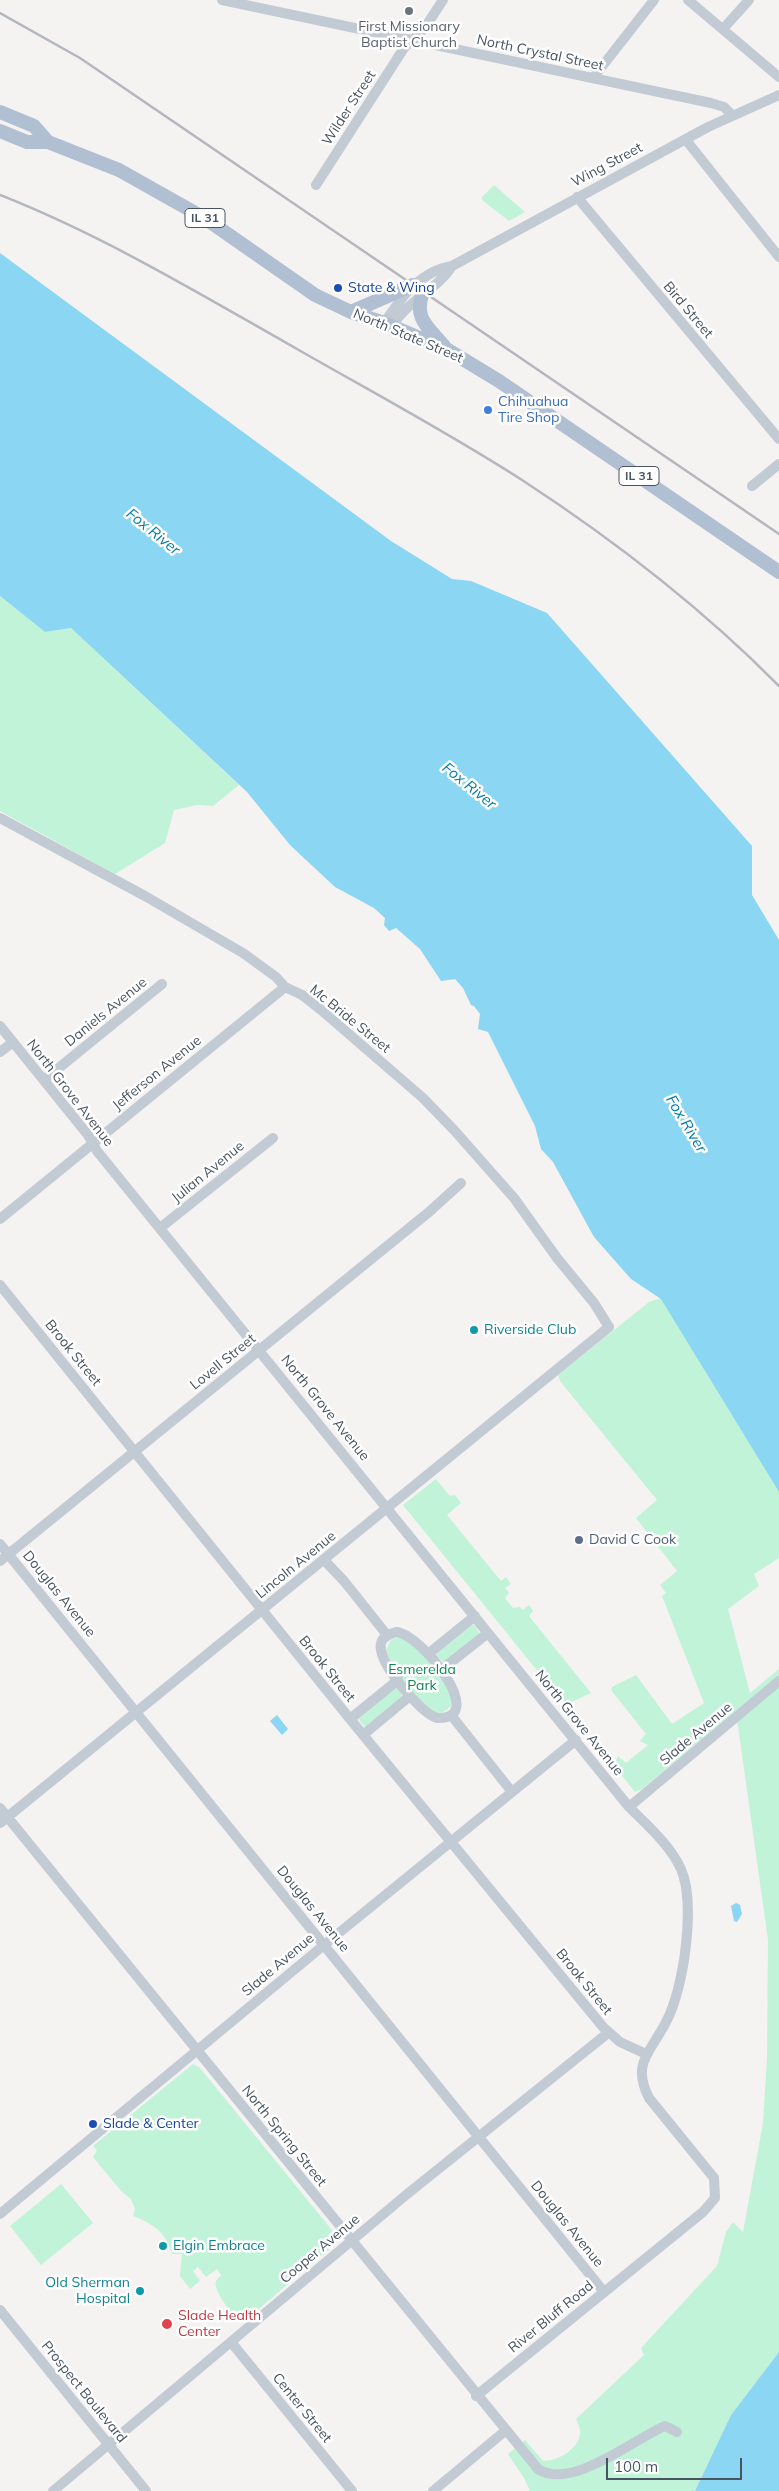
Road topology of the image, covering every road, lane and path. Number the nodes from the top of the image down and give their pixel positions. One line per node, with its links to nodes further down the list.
1 (222, 0): 7 (street, North Crystal Street)
2 (443, 0): 7 (street, Wilder Street)
3 (654, 0): 9 (street)
4 (688, 0): 6 (street)
5 (750, 0): 6 (street)
6 (723, 29): 8 (street)
7 (411, 40): 9 (street, North Crystal Street); 16 (street, Wilder Street)
8 (779, 77)
9 (594, 78): 12 (street, North Crystal Street)
10 (779, 95): 12 (street, Wing Street)
11 (0, 112): 15 (main road, North State Street / IL 31)
12 (732, 115): 14 (street, Wing Street)
13 (0, 131): 15 (main road, North State Street / IL 31)
14 (686, 140): 17 (street, Wing Street); 18 (street)
15 (48, 142): 20 (main road, North State Street / IL 31)
16 (316, 185)
17 (577, 197): 19 (street, Wing Street); 23 (street, Bird Street)
18 (779, 257)
19 (418, 288): 20 (main road); 21 (street, Wing Street); 22 (main road)
20 (351, 312): 21 (main road, North State Street / IL 31)
21 (388, 324): 22 (main road, North State Street / IL 31)
22 (448, 350): 26 (main road, North State Street / IL 31)
23 (779, 439)
24 (779, 464): 25 (street)
25 (752, 486)
26 (779, 572)
27 (0, 818): 29 (street, Mc Bride Street)
28 (162, 984): 33 (street, Daniels Avenue)
29 (285, 987): 35 (street, Jefferson Avenue); 40 (street, Mc Bride Street)
30 (0, 1026): 31 (street, North Grove Avenue)
31 (13, 1042): 32 (street); 33 (street, North Grove Avenue)
32 (0, 1052)
33 (44, 1080): 35 (street, North Grove Avenue)
34 (273, 1138): 38 (street, Julian Avenue)
35 (92, 1144): 37 (street, Jefferson Avenue); 38 (street, North Grove Avenue)
36 (461, 1183): 41 (street, Lovell Street)
37 (0, 1219)
38 (160, 1228): 41 (street, North Grove Avenue)
39 (0, 1285): 42 (street, Brook Street)
40 (609, 1328): 43 (street, Lincoln Avenue)
41 (260, 1350): 42 (street, Lovell Street); 43 (street, North Grove Avenue)
42 (134, 1451): 45 (street, Lovell Street); 47 (street, Brook Street)
43 (388, 1508): 46 (street, Lincoln Avenue); 48 (street, North Grove Avenue)
44 (0, 1544): 45 (street, Douglas Avenue)
45 (4, 1557): 56 (street, Douglas Avenue)
46 (324, 1560): 47 (street, Lincoln Avenue); 50 (street)
47 (262, 1610): 56 (street, Lincoln Avenue); 58 (street, Brook Street)
48 (475, 1616): 49 (street, North Grove Avenue); 51 (street)
49 (488, 1632): 52 (street); 60 (street, North Grove Avenue)
50 (387, 1635): 51 (street); 53 (street)
51 (428, 1654): 52 (street)
52 (441, 1670): 57 (street)
53 (398, 1680): 55 (street); 58 (street)
54 (779, 1681): 62 (street, Slade Avenue)
55 (410, 1696): 57 (street); 59 (street)
56 (136, 1712): 64 (street, Lincoln Avenue); 66 (street, Douglas Avenue)
57 (451, 1715): 61 (street)
58 (350, 1720): 59 (street, Brook Street)
59 (363, 1735): 65 (street, Brook Street)
60 (576, 1740): 61 (street, Slade Avenue); 62 (street, North Grove Avenue)
61 (512, 1792): 65 (street, Slade Avenue)
62 (629, 1807): 69 (street, River Bluff Road)
63 (0, 1808): 64 (street, North Spring Street)
64 (4, 1820): 68 (street, North Spring Street)
65 (450, 1842): 66 (street, Slade Avenue); 67 (street, Brook Street)
66 (324, 1944): 68 (street, Slade Avenue); 70 (street, Douglas Avenue)
67 (608, 2033): 69 (street, Brook Street); 70 (street, Cooper Avenue)
68 (197, 2050): 71 (street, Slade Avenue); 72 (street, North Spring Street)
69 (646, 2054): 73 (street, River Bluff Road)
70 (478, 2136): 72 (street, Cooper Avenue); 73 (street, Douglas Avenue)
71 (0, 2214)
72 (351, 2241): 75 (street, Cooper Avenue); 76 (street, North Spring Street)
73 (604, 2292): 76 (street, River Bluff Road)
74 (0, 2310): 79 (street, Prospect Boulevard)
75 (231, 2342): 79 (street, Cooper Avenue); 82 (street, Center Street)
76 (476, 2396): 77 (street, North Spring Street)
77 (505, 2431): 78 (street, North Spring Street); 83 (street)
78 (677, 2432)
79 (108, 2444): 80 (street, Cooper Avenue); 81 (street, Prospect Boulevard)
80 (52, 2491)
81 (146, 2491)
82 (352, 2491)
83 (433, 2491)

